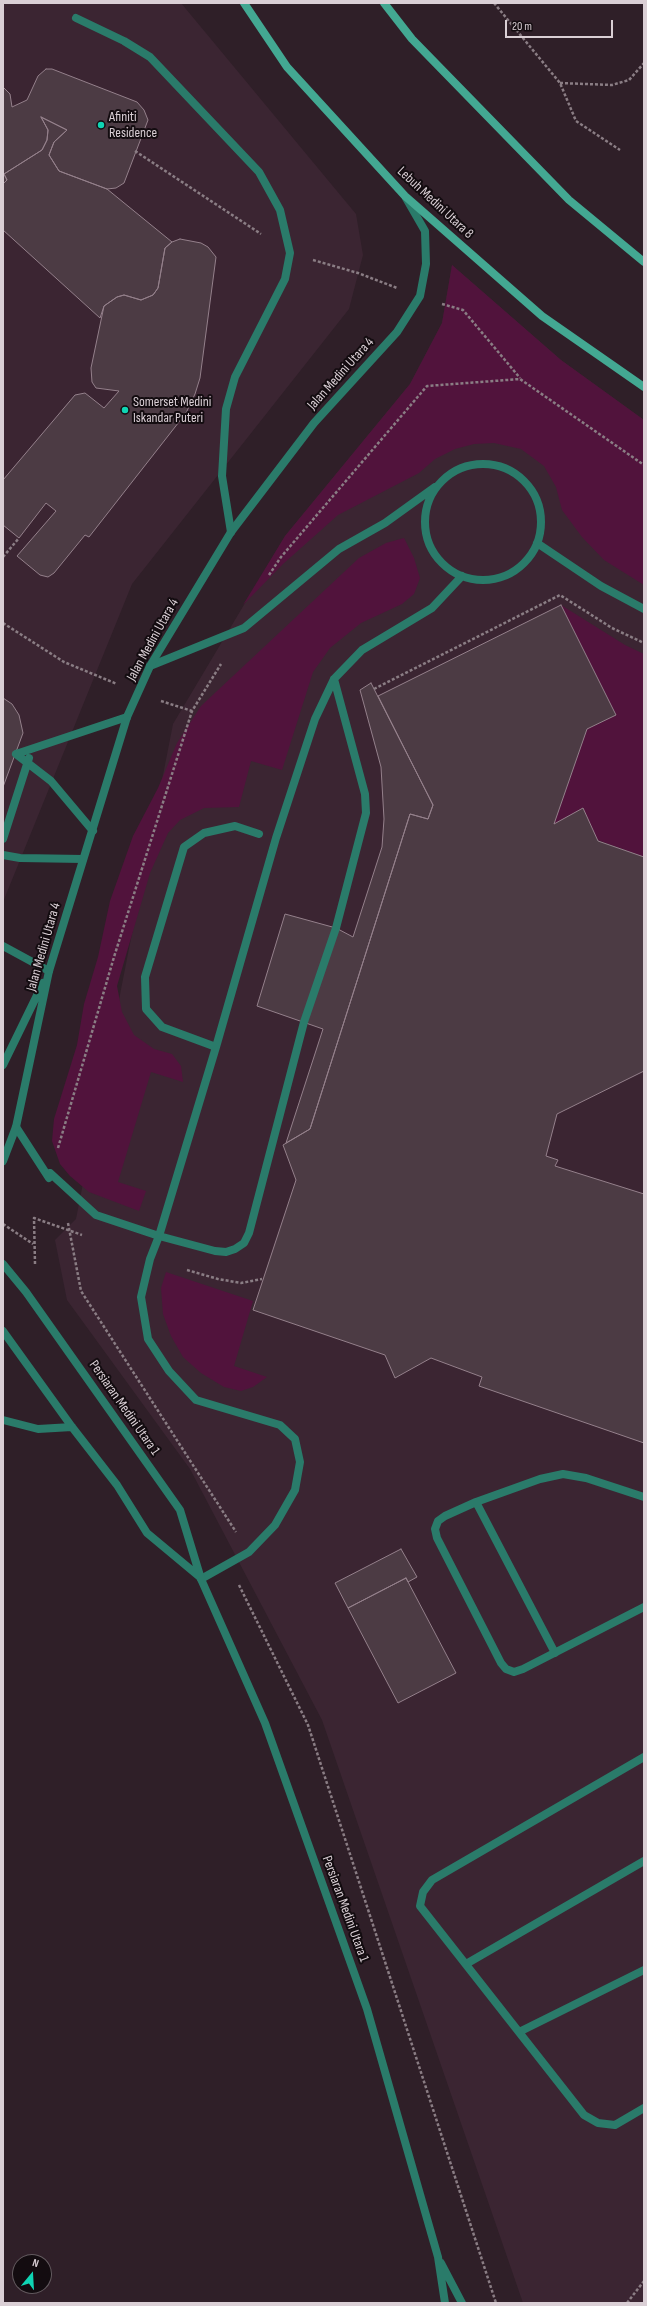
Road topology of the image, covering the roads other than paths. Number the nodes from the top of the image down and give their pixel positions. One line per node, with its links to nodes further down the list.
1 (244, 3): 4 (street, Lebuh Medini Utara 8)
2 (384, 3): 5 (street)
3 (76, 18): 8 (street)
4 (405, 196): 6 (street, Lebuh Medini Utara 8); 8 (street, Jalan Medini Utara 4)
5 (644, 262)
6 (644, 387)
7 (438, 484): 9 (street); 10 (street); 12 (street)
8 (231, 532): 12 (street, Jalan Medini Utara 4)
9 (537, 543): 10 (street); 11 (street)
10 (462, 576): 13 (street)
11 (644, 609)
12 (150, 666): 14 (street, Jalan Medini Utara 4)
13 (334, 679): 24 (street); 28 (street)
14 (127, 717): 15 (street); 17 (street, Jalan Medini Utara 4)
15 (31, 749): 16 (street); 16 (street)
16 (27, 762): 17 (street); 19 (street)
17 (93, 831): 21 (street, Jalan Medini Utara 4)
18 (259, 834): 24 (street)
19 (3, 839)
20 (3, 855): 21 (street)
21 (83, 859): 23 (street, Jalan Medini Utara 4)
22 (3, 946): 23 (street)
23 (49, 972): 25 (street); 26 (street, Jalan Medini Utara 4)
24 (216, 1047): 28 (street)
25 (3, 1065)
26 (16, 1127): 27 (street, Jalan Medini Utara 4); 28 (street)
27 (3, 1161)
28 (159, 1236): 35 (street)
29 (3, 1264): 35 (street, Persiaran Medini Utara 1)
30 (3, 1331): 32 (street, Persiaran Medini Utara 1)
31 (3, 1420): 32 (street)
32 (72, 1427): 35 (street, Persiaran Medini Utara 1)
33 (644, 1497): 34 (street)
34 (476, 1502): 37 (street); 37 (street)
35 (201, 1579): 44 (street, Persiaran Medini Utara 1)
36 (644, 1607): 37 (street)
37 (555, 1653)
38 (644, 1757): 40 (street)
39 (644, 1861): 40 (street)
40 (466, 1964): 42 (street)
41 (644, 1970): 42 (street)
42 (520, 2032): 43 (street)
43 (644, 2108)
44 (438, 2257): 45 (street, Persiaran Medini Utara 1); 46 (street, Persiaran Medini Utara 1)
45 (445, 2303)
46 (462, 2303)

